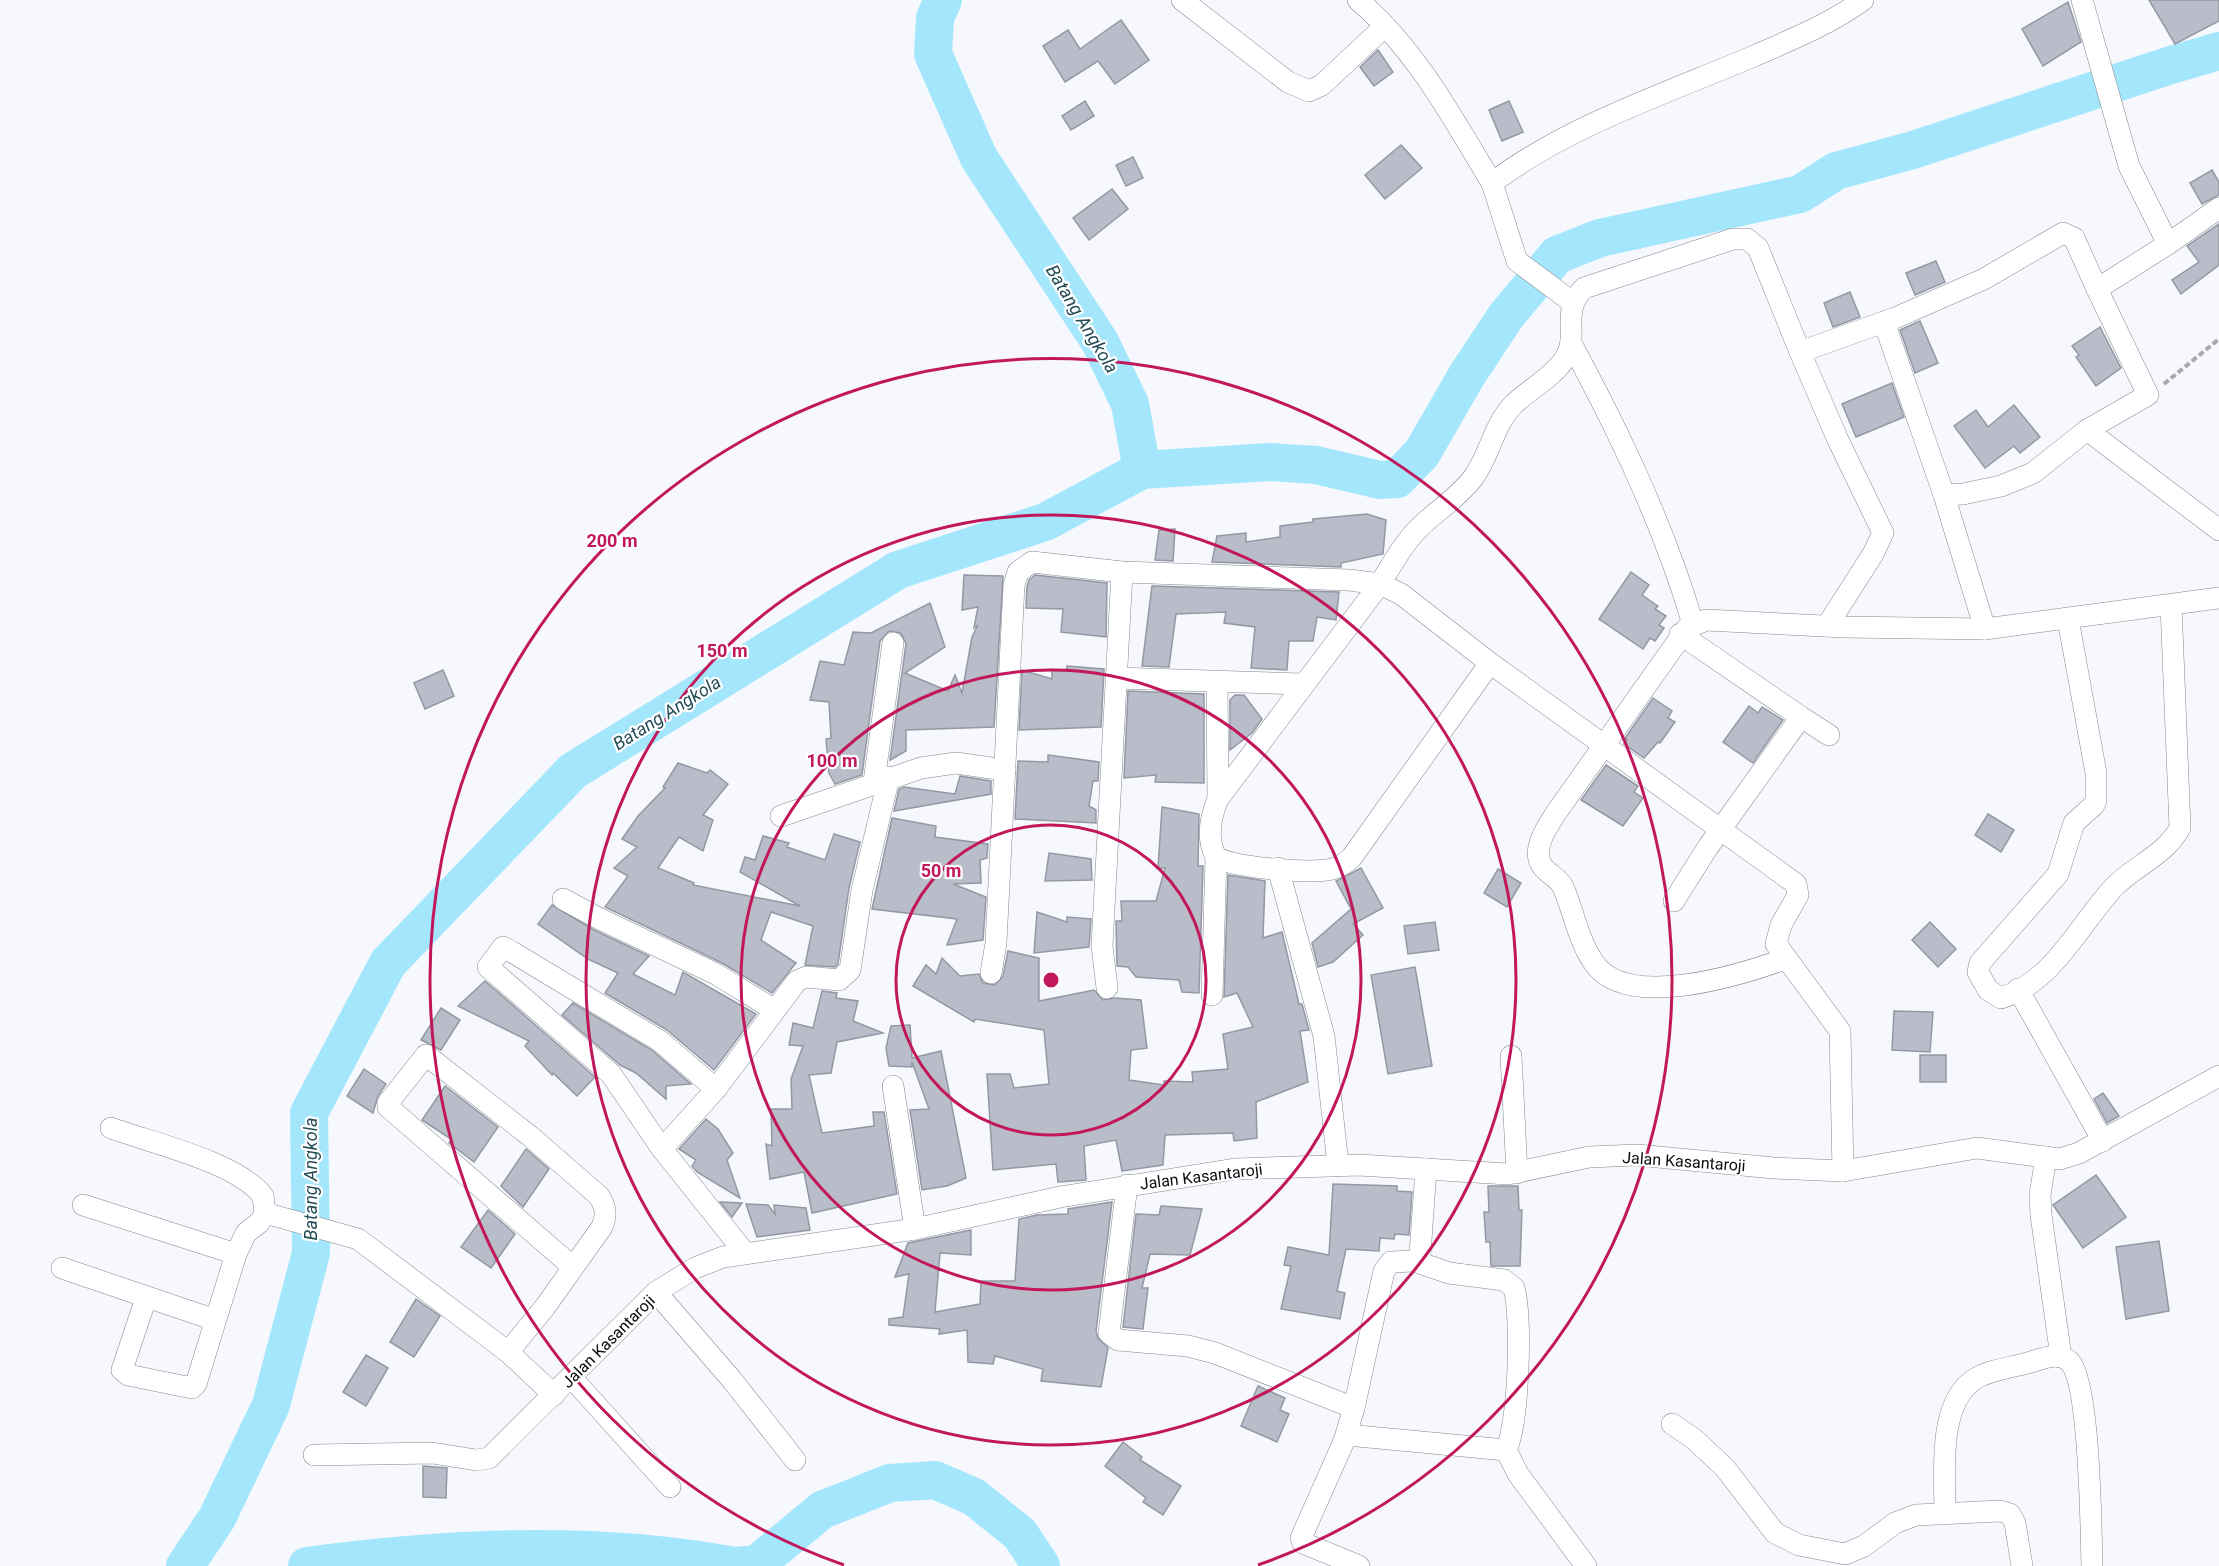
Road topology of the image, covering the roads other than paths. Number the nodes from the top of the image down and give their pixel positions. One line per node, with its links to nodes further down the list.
1 (1182, 0): 5 (street)
2 (1358, 0): 5 (street)
3 (1863, 0): 6 (street)
4 (2082, 0): 8 (street)
5 (1385, 26): 6 (street)
6 (1492, 183): 10 (street)
7 (2219, 208): 8 (street)
8 (2168, 244): 9 (street)
9 (2097, 289): 11 (street); 14 (street)
10 (1572, 302): 12 (street); 13 (street)
11 (1884, 322): 13 (street); 15 (street)
12 (1572, 345): 18 (street); 23 (street)
13 (1800, 352): 22 (street)
14 (2087, 430): 15 (street); 16 (street)
15 (1944, 495): 24 (street)
16 (2219, 530)
17 (1122, 572): 18 (street); 27 (street); 33 (street)
18 (1380, 584): 26 (street); 29 (street)
19 (2219, 598): 20 (street)
20 (2171, 605): 21 (street); 45 (street)
21 (2068, 619): 24 (street); 45 (street)
22 (1827, 626): 23 (street); 24 (street)
23 (1687, 629): 30 (street); 32 (street)
24 (1985, 629)
25 (893, 643): 34 (street)
26 (1490, 663): 32 (street); 39 (street)
27 (1116, 678): 28 (street); 44 (street)
28 (1217, 682): 29 (street); 35 (street)
29 (1302, 684): 35 (street)
30 (1801, 717): 31 (street); 37 (street)
31 (1829, 735)
32 (1602, 744): 37 (street); 42 (street)
33 (1005, 770): 34 (street); 43 (street)
34 (882, 779): 36 (street); 47 (street)
35 (1218, 799): 38 (street)
36 (781, 816)
37 (1720, 829): 41 (street); 42 (street)
38 (1216, 858): 39 (street); 46 (street)
39 (1278, 868): 56 (street)
40 (564, 899): 47 (street)
41 (1674, 902)
42 (1785, 959): 58 (street)
43 (991, 973)
44 (1107, 987)
45 (2018, 989): 53 (street)
46 (1212, 995)
47 (773, 1009): 51 (street)
48 (1511, 1056): 59 (street)
49 (2219, 1076): 53 (street, Jalan Kasantaroji)
50 (893, 1086): 63 (street)
51 (716, 1089): 54 (street); 54 (street)
52 (111, 1128): 62 (street)
53 (2103, 1141): 55 (street, Jalan Kasantaroji)
54 (662, 1149): 64 (street)
55 (2046, 1157): 58 (street, Jalan Kasantaroji); 73 (street)
56 (1338, 1165): 57 (street, Jalan Kasantaroji); 60 (street, Jalan Kasantaroji)
57 (1426, 1169): 59 (street, Jalan Kasantaroji); 66 (street)
58 (1843, 1171): 59 (street, Jalan Kasantaroji)
59 (1518, 1173)
60 (1127, 1185): 63 (street, Jalan Kasantaroji); 76 (street)
61 (83, 1204): 65 (street)
62 (272, 1215): 65 (street); 72 (street)
63 (915, 1229): 64 (street, Jalan Kasantaroji)
64 (745, 1253): 69 (street, Jalan Kasantaroji)
65 (236, 1254): 71 (street)
66 (1414, 1261): 76 (street); 79 (street)
67 (573, 1267): 67 (street); 72 (street)
68 (62, 1268): 70 (street)
69 (656, 1292): 74 (street, Jalan Kasantaroji); 81 (street)
70 (146, 1298): 71 (street); 71 (street)
71 (215, 1320)
72 (508, 1352): 75 (street)
73 (2061, 1357): 83 (street); 87 (street)
74 (571, 1377): 75 (street, Jalan Kasantaroji); 82 (street)
75 (554, 1395): 80 (street, Jalan Kasantaroji)
76 (1354, 1408): 78 (street)
77 (1672, 1424): 83 (street)
78 (1347, 1435): 79 (street); 84 (street)
79 (1506, 1450): 85 (street)
80 (314, 1455)
81 (795, 1460)
82 (670, 1487)
83 (1945, 1513): 86 (street)
84 (1359, 1566)
85 (1586, 1566)
86 (2022, 1566)
87 (2092, 1566)

